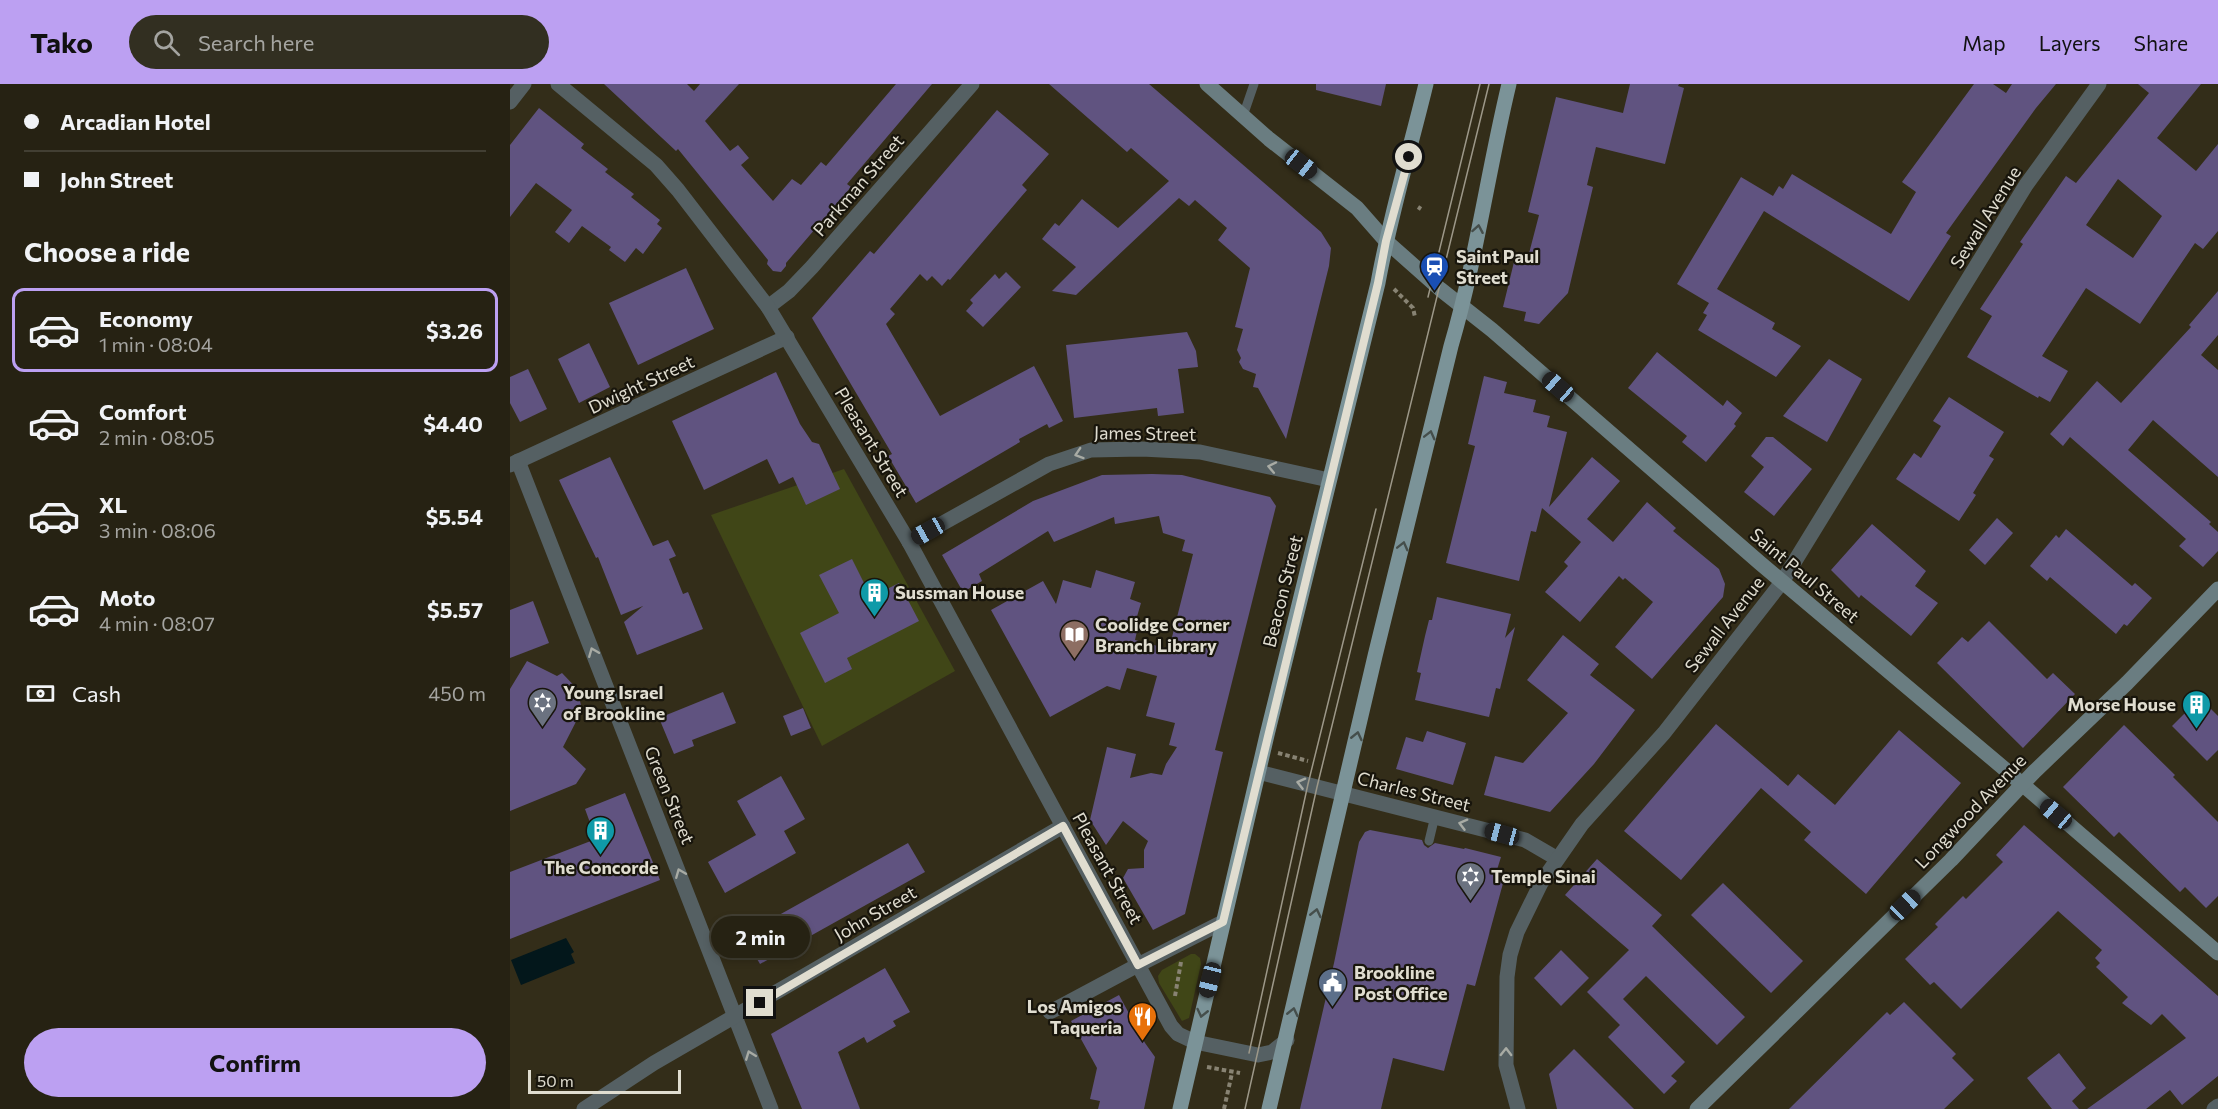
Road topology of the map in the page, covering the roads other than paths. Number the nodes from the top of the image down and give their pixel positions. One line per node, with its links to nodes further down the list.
1 (524, 84): 9 (street)
2 (558, 84): 12 (street, Pleasant Street)
3 (972, 84): 12 (street, Parkman Street)
4 (1207, 84): 10 (main road, Saint Paul Street)
5 (1254, 84): 10 (lane)
6 (1426, 84): 11 (main road, Beacon Street)
7 (1509, 84): 13 (main road, one-way to 7)
8 (2099, 84): 18 (street, Sewall Avenue)
9 (510, 102)
10 (1243, 116): 11 (main road, Saint Paul Street)
11 (1386, 241): 13 (main road, Saint Paul Street); 16 (main road, Beacon Street)
12 (768, 307): 14 (street, Pleasant Street)
13 (1462, 307): 18 (main road, Saint Paul Street); 22 (main road, one-way to 13)
14 (787, 337): 15 (street, Dwight Street); 17 (street, Pleasant Street)
15 (514, 463): 31 (street, Green Street, one-way to 15)
16 (1329, 480): 17 (street, James Street, one-way to 17); 20 (main road, Beacon Street)
17 (909, 542): 24 (street, Pleasant Street)
18 (1782, 582): 21 (main road, Saint Paul Street); 26 (street, Sewall Avenue)
19 (2218, 590): 21 (main road, Longwood Avenue)
20 (1258, 772): 22 (street, Charles Street, one-way to 20); 27 (main road, Beacon Street)
21 (2022, 784): 28 (main road, Saint Paul Street); 40 (main road, Longwood Avenue)
22 (1343, 793): 23 (street, Charles Street); 32 (main road, one-way to 22)
23 (1435, 816): 25 (lane); 26 (street, Charles Street, one-way to 23)
24 (1063, 826): 29 (street, Pleasant Street); 31 (street, John Street)
25 (1429, 841)
26 (1556, 858): 39 (street, Sewall Avenue, one-way to 26)
27 (1223, 922): 29 (street); 33 (main road, Beacon Street, one-way to 33)
28 (2218, 953)
29 (1138, 965): 30 (street); 33 (street, Pleasant Street)
30 (1050, 1012)
31 (735, 1015): 35 (street, John Street); 36 (street, Green Street, one-way to 31)
32 (1287, 1040): 33 (street, Pleasant Street); 38 (main road)
33 (1195, 1042): 37 (main road, Beacon Street)
34 (2218, 1106): 41 (street)
35 (584, 1109)
36 (771, 1109)
37 (1180, 1109)
38 (1269, 1109)
39 (1518, 1109)
40 (1697, 1109)
41 (2214, 1109)

